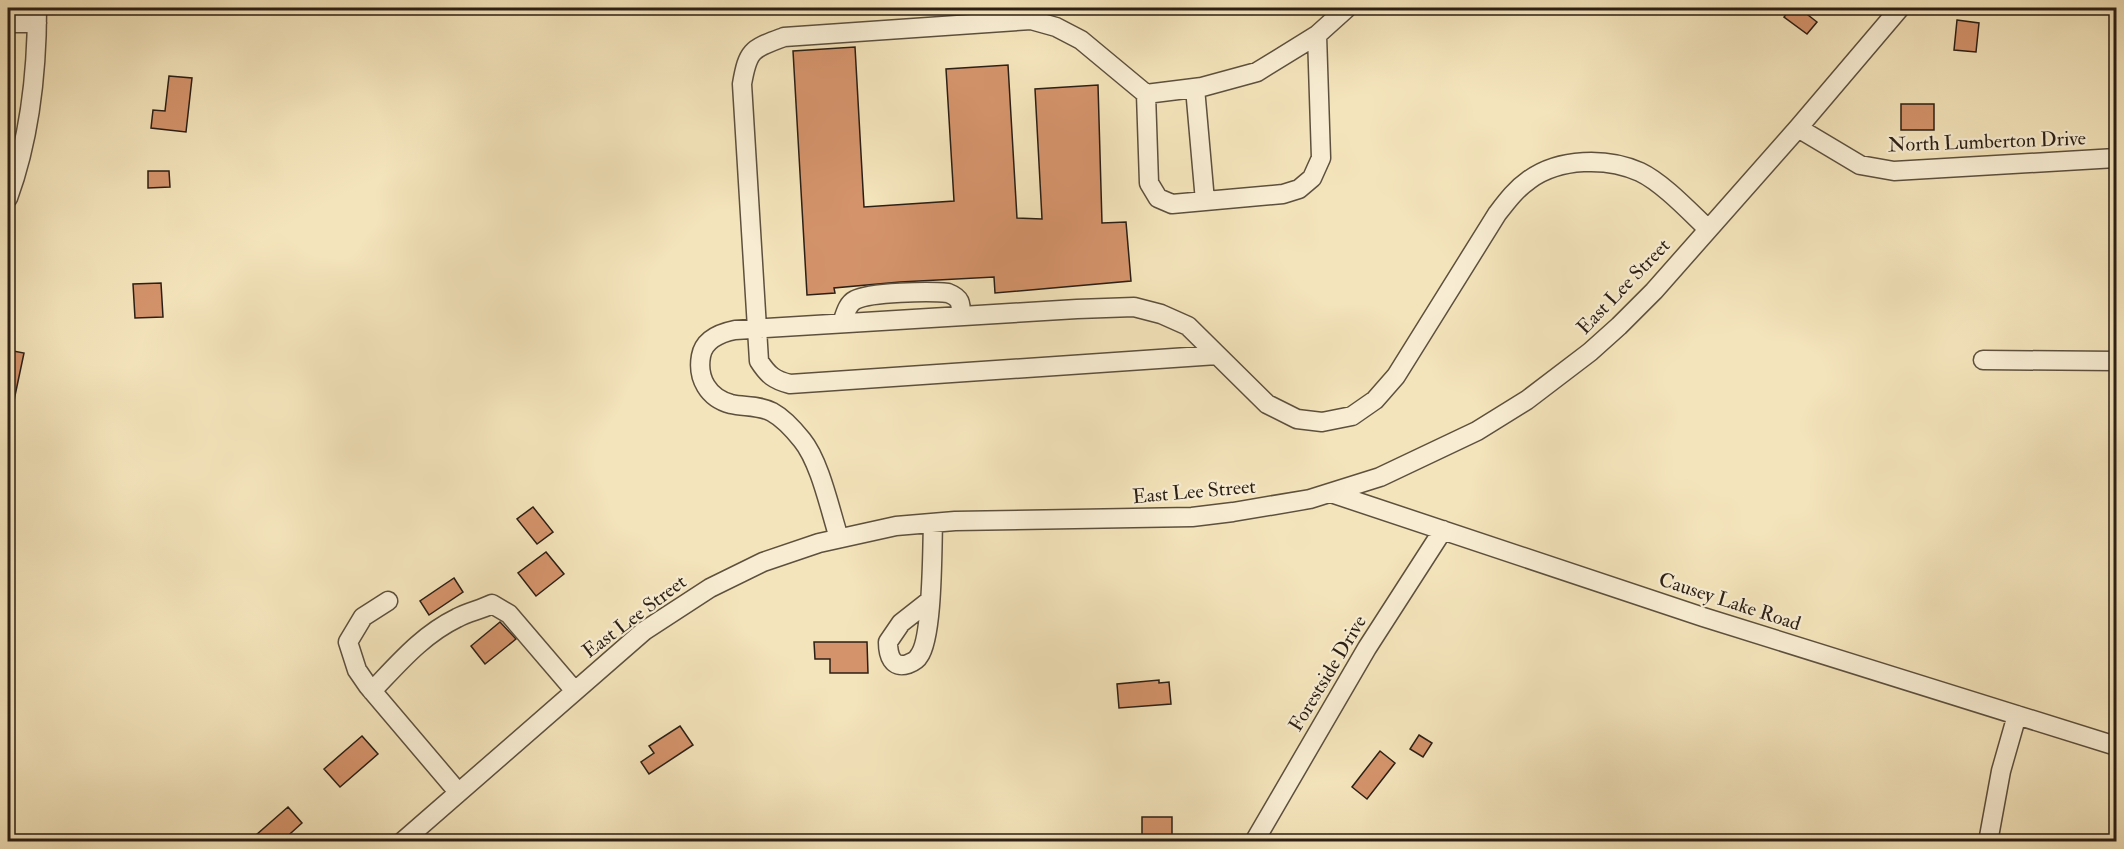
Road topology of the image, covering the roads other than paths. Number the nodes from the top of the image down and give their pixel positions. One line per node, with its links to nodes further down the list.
1 (1347, 8): 5 (street)
2 (1900, 8): 8 (street, East Lee Street)
3 (37, 15): 4 (street); 10 (street)
4 (8, 23)
5 (1317, 35): 6 (street); 11 (street)
6 (1195, 88): 7 (street); 11 (street)
7 (1146, 93): 11 (street); 15 (street)
8 (1798, 128): 9 (street, North Lumberton Drive); 12 (street, East Lee Street)
9 (2116, 158)
10 (8, 198)
11 (1205, 201)
12 (1708, 229): 16 (street); 19 (street, East Lee Street)
13 (961, 316): 14 (street); 14 (street); 16 (street)
14 (842, 324): 15 (street)
15 (757, 329): 16 (street); 22 (street)
16 (1216, 355)
17 (1983, 360): 18 (street)
18 (2116, 361)
19 (1331, 493): 20 (street, East Lee Street); 21 (street, Causey Lake Road)
20 (933, 523): 22 (street, East Lee Street); 24 (street)
21 (1443, 530): 27 (street, Causey Lake Road); 31 (street, Forestside Drive)
22 (839, 538): 25 (street, East Lee Street)
23 (388, 601): 26 (street)
24 (929, 601)
25 (574, 690): 26 (street); 29 (street, East Lee Street)
26 (372, 691): 29 (street)
27 (2017, 715): 28 (street, Causey Lake Road); 32 (street)
28 (2116, 746)
29 (458, 792): 30 (street, East Lee Street)
30 (402, 842)
31 (1254, 842)
32 (1988, 842)

